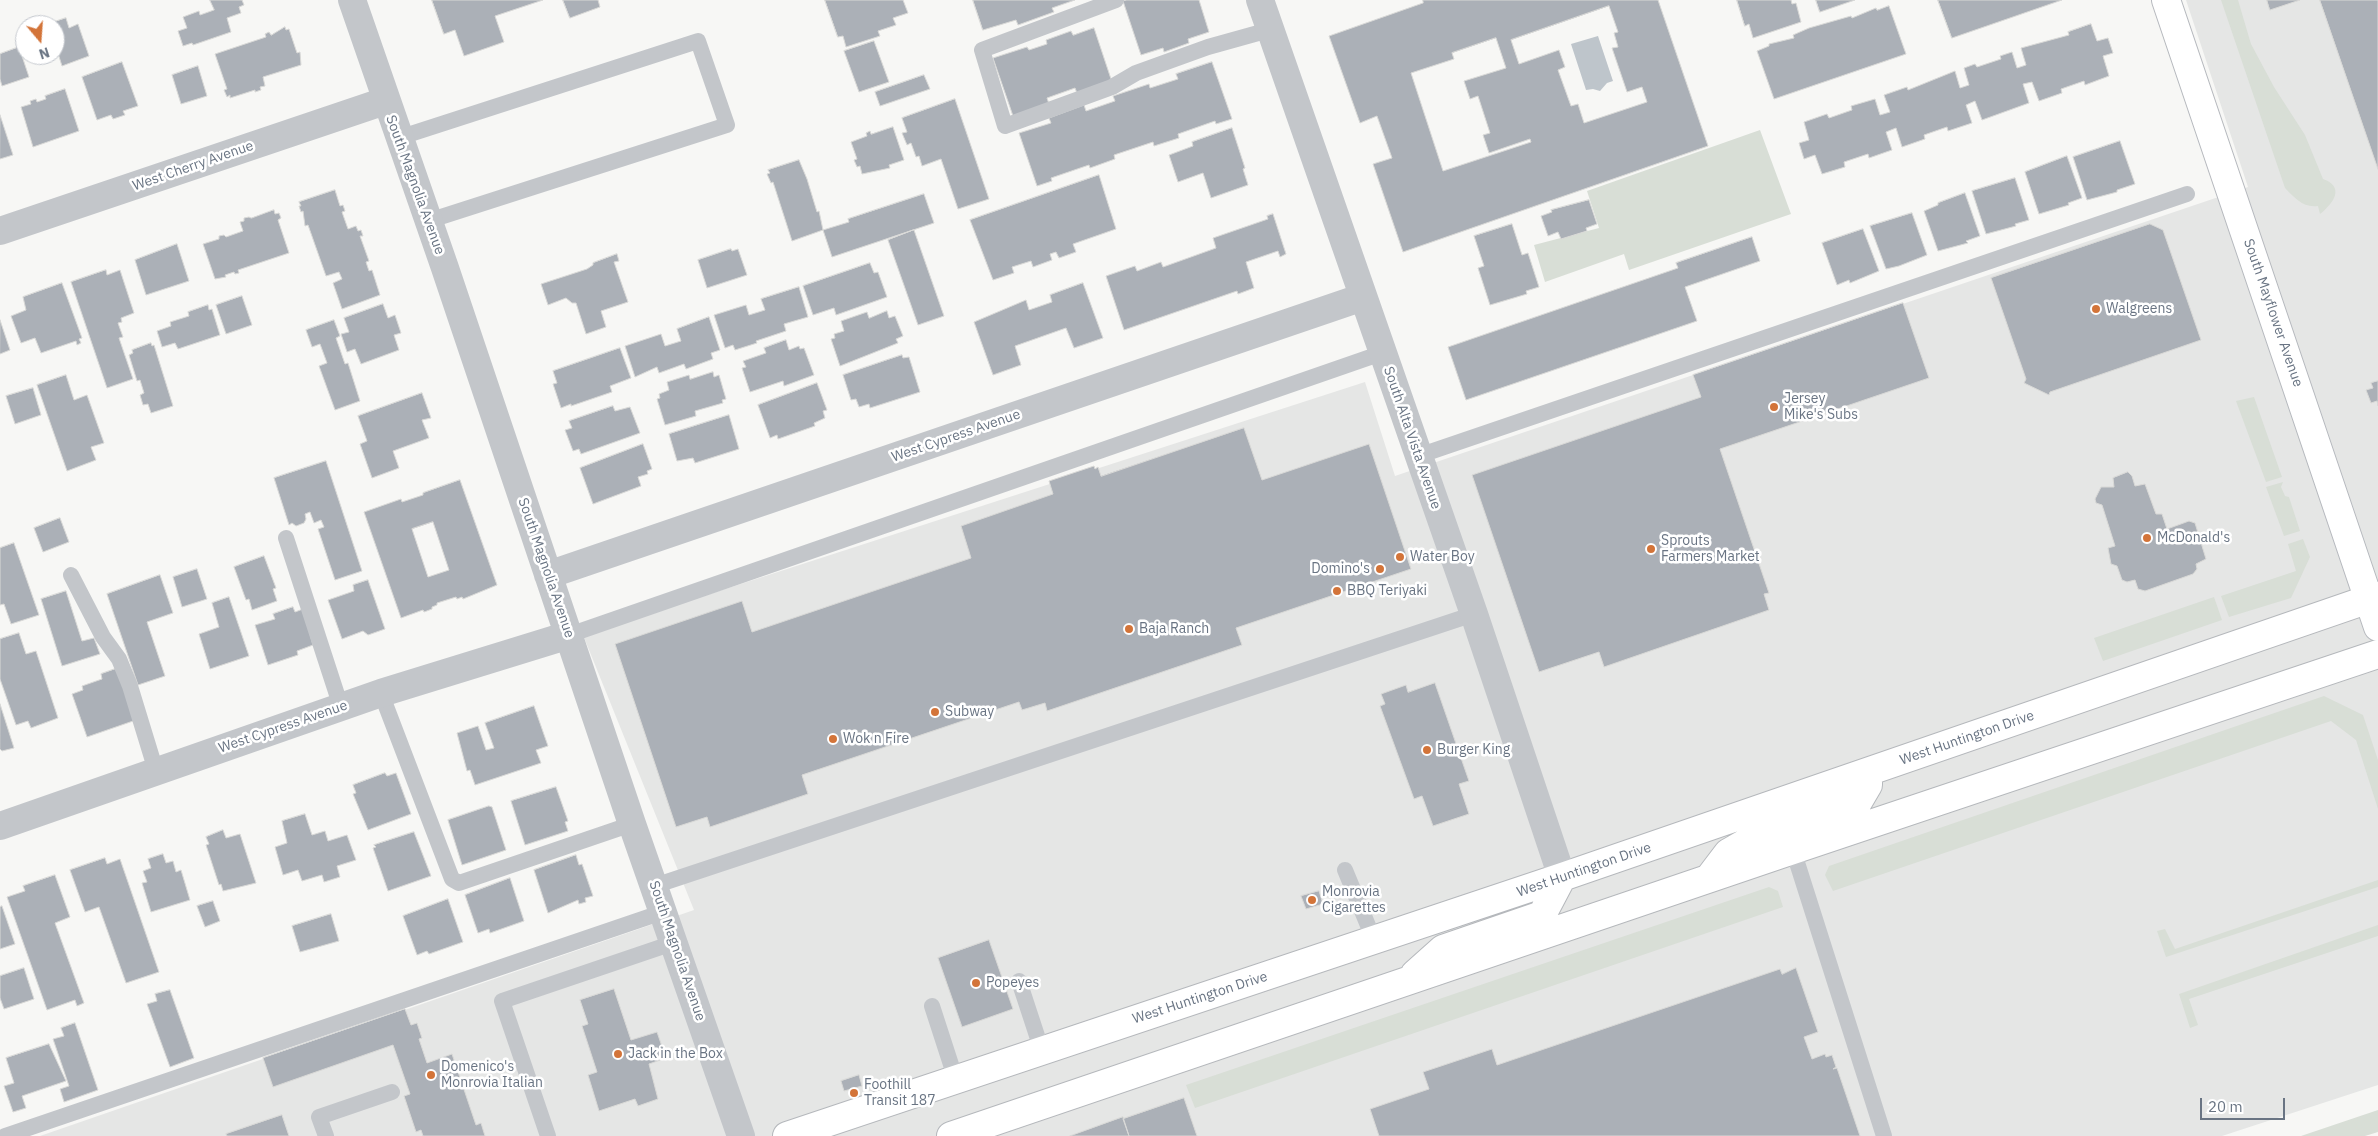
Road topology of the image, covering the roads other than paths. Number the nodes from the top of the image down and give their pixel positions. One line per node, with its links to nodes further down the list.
1 (352, 0): 6 (street, South Magnolia Avenue)
2 (1116, 0): 5 (lane)
3 (1260, 0): 5 (street, South Alta Vista Avenue)
4 (2166, 0): 17 (main road, South Mayflower Avenue)
5 (1269, 30): 11 (street, South Alta Vista Avenue)
6 (385, 101): 7 (street, South Magnolia Avenue); 10 (street, West Cherry Avenue)
7 (398, 138): 9 (street, South Magnolia Avenue); 9 (lane)
8 (2187, 194): 13 (lane)
9 (428, 220): 16 (street, South Magnolia Avenue)
10 (0, 231)
11 (1363, 297): 12 (street, South Alta Vista Avenue); 16 (street, West Cypress Avenue)
12 (1382, 353): 13 (street, South Alta Vista Avenue); 20 (lane)
13 (1418, 456): 18 (street, South Alta Vista Avenue)
14 (286, 538): 23 (lane)
15 (71, 575): 24 (lane)
16 (548, 575): 20 (street, South Magnolia Avenue)
17 (2374, 597): 19 (main road, South Mayflower Avenue); 25 (main road, West Huntington Drive)
18 (1474, 614): 30 (street, South Alta Vista Avenue); 32 (lane)
19 (2378, 627)
20 (569, 635): 22 (street, West Cypress Avenue); 26 (street, South Magnolia Avenue)
21 (2378, 654): 28 (main road)
22 (381, 693): 23 (street, West Cypress Avenue); 26 (lane)
23 (341, 707): 24 (street, West Cypress Avenue)
24 (156, 771): 27 (street, West Cypress Avenue)
25 (1868, 772): 30 (main road, West Huntington Drive); 31 (main road)
26 (632, 824): 32 (street, South Magnolia Avenue)
27 (0, 826)
28 (1793, 850): 31 (main road); 49 (lane)
29 (1346, 870): 34 (lane)
30 (1562, 877): 34 (main road, West Huntington Drive); 37 (main road)
31 (1708, 879): 37 (main road)
32 (654, 886): 33 (street, South Magnolia Avenue)
33 (663, 912): 35 (street, South Magnolia Avenue); 42 (lane)
34 (1374, 940): 39 (main road, West Huntington Drive)
35 (673, 943): 45 (lane); 46 (street, South Magnolia Avenue)
36 (1019, 981): 39 (lane)
37 (1407, 982): 48 (main road)
38 (932, 1006): 40 (lane)
39 (1042, 1051): 40 (main road, West Huntington Drive)
40 (956, 1080): 47 (main road, West Huntington Drive)
41 (392, 1092): 44 (lane)
42 (29, 1132): 43 (lane)
43 (5, 1136)
44 (326, 1136)
45 (548, 1136)
46 (741, 1136)
47 (788, 1136)
48 (952, 1136)
49 (1884, 1136)

